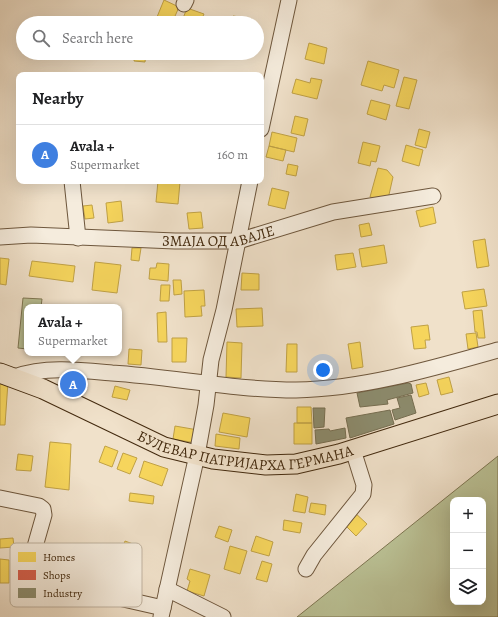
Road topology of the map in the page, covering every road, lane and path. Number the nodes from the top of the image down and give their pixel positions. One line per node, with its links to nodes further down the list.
1 (289, 0): 2 (street)
2 (264, 115)
3 (72, 184): 7 (street)
4 (249, 184): 8 (street)
5 (433, 196): 8 (street, ЗМАЈА ОД АВАЛЕ)
6 (0, 237): 7 (street, ЗМАЈА ОД АВАЛЕ)
7 (78, 238): 8 (street, ЗМАЈА ОД АВАЛЕ)
8 (238, 241): 11 (street)
9 (498, 350): 11 (street)
10 (7, 375): 11 (street); 14 (main road, БУЛЕВАР ПАТРИЈАРХА ГЕРМАНА)
11 (209, 384): 14 (street)
12 (498, 404): 13 (main road, БУЛЕВАР ПАТРИЈАРХА ГЕРМАНА)
13 (353, 450): 14 (main road, БУЛЕВАР ПАТРИЈАРХА ГЕРМАНА); 17 (street)
14 (197, 455): 18 (street)
15 (0, 498): 16 (street)
16 (36, 543)
17 (306, 569)
18 (167, 589): 20 (street); 21 (street)
19 (142, 607): 20 (street)
20 (162, 613)
21 (224, 617)

